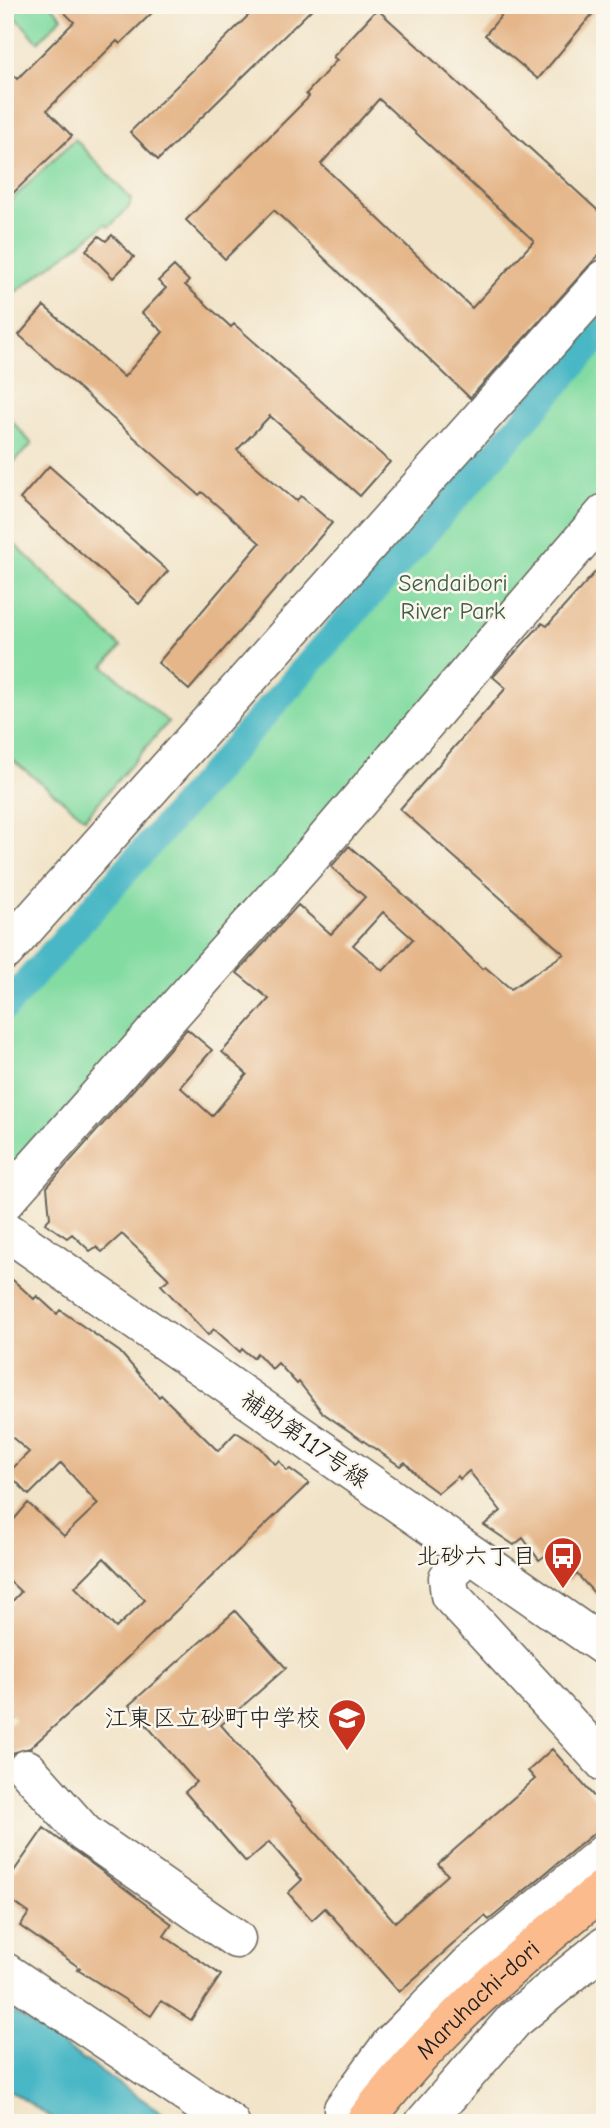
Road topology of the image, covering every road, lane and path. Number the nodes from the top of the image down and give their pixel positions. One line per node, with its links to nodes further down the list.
1 (605, 279): 3 (street)
2 (600, 528): 4 (street)
3 (5, 951)
4 (5, 1201)
5 (5, 1230): 6 (street, 補助第117号線)
6 (467, 1551): 7 (street, 補助第117号線); 8 (street)
7 (605, 1647)
8 (605, 1763)
9 (27, 1769): 13 (street)
10 (605, 1853): 16 (street)
11 (605, 1888): 16 (main road, Maruhachi-dori)
12 (605, 1912): 18 (main road, Maruhachi-dori)
13 (236, 1939)
14 (605, 1946): 19 (street)
15 (5, 1972): 17 (street)
16 (350, 2119)
17 (230, 2123)
18 (389, 2123)
19 (425, 2123)

